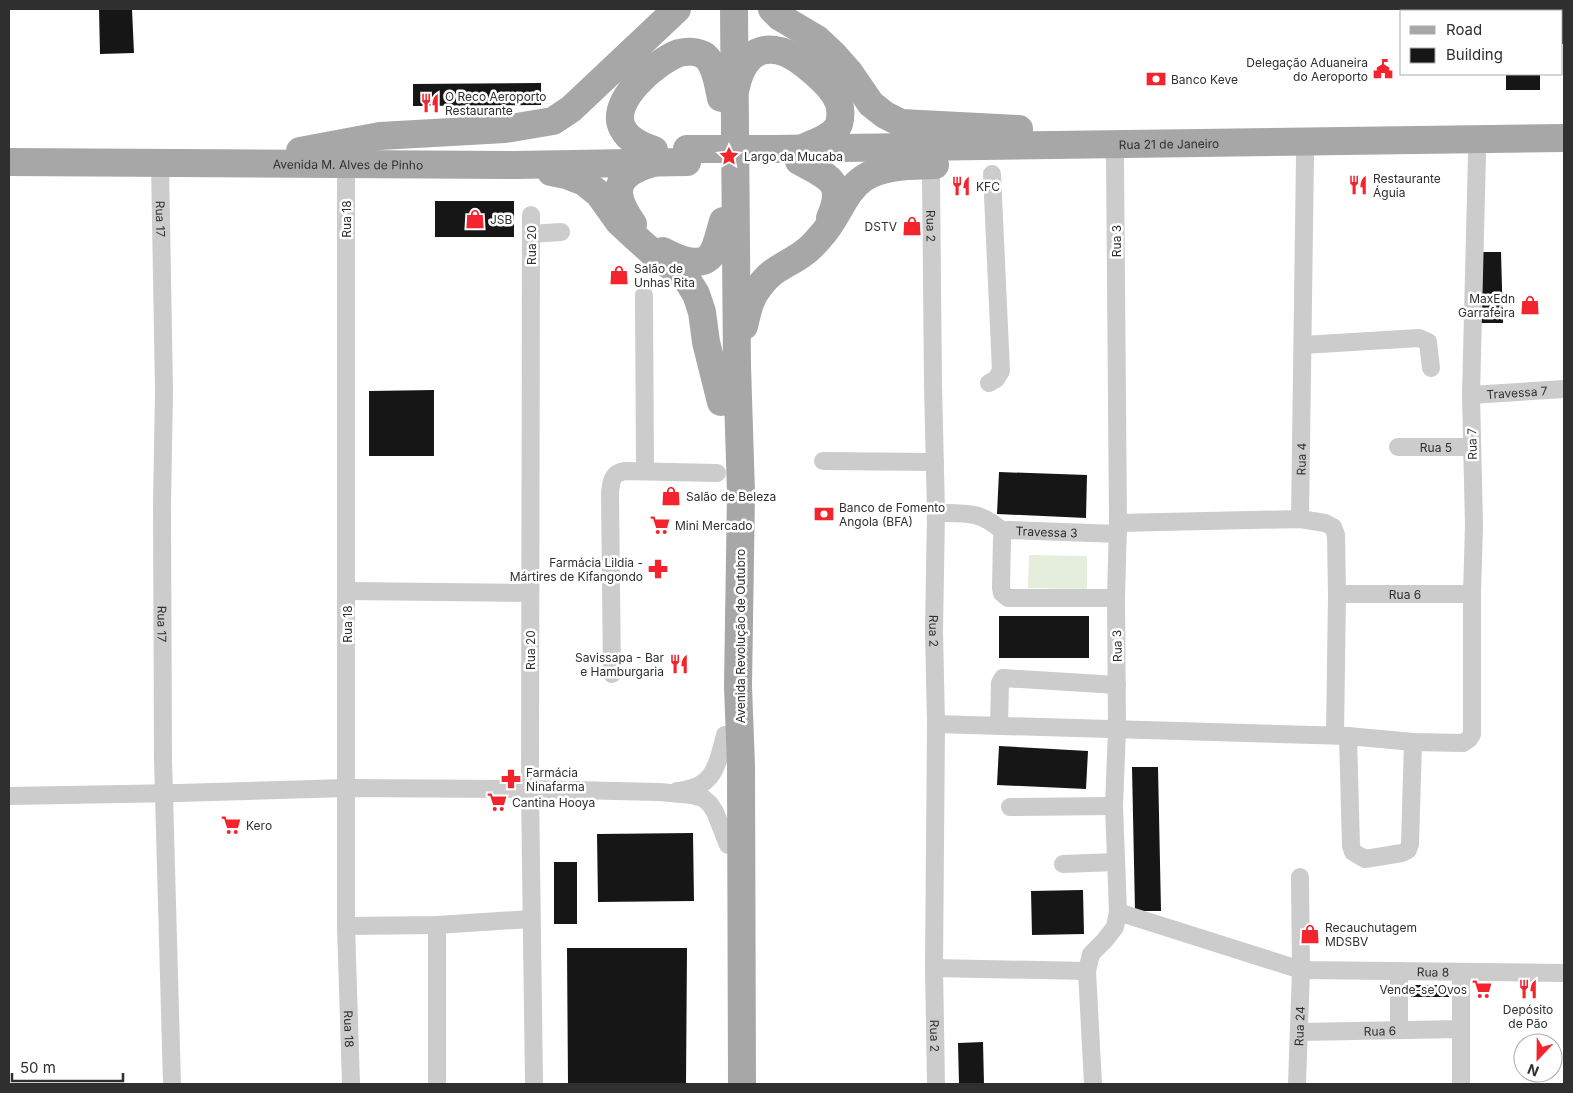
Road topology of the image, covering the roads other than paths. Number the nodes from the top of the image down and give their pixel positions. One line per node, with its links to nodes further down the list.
1 (676, 9): 8 (main road)
2 (721, 9): 5 (main road, Avenida Revolução de Outubro)
3 (734, 9): 5 (main road, Avenida Revolução de Outubro)
4 (772, 9): 9 (main road)
5 (728, 98): 12 (main road); 14 (main road); 23 (main road, Avenida Revolução de Outubro)
6 (1564, 138): 9 (main road, Rua 21 de Janeiro)
7 (9, 151): 8 (main road, Avenida M. Alves de Pinho)
8 (300, 151): 14 (main road, Avenida M. Alves de Pinho)
9 (1104, 151): 12 (main road, Rua 21 de Janeiro); 13 (main road, Rua 21 de Janeiro); 15 (main road, Rua 21 de Janeiro); 42 (street, Rua 3)
10 (1564, 152): 11 (main road, Rua 21 de Janeiro)
11 (1477, 154): 13 (main road, Rua 21 de Janeiro); 32 (street, Rua 7)
12 (786, 155): 14 (main road, Avenida M. Alves de Pinho, bridge); 15 (main road, Rua 21 de Janeiro); 23 (main road)
13 (1305, 155): 27 (street, Rua 4)
14 (654, 156): 19 (main road, Avenida M. Alves de Pinho); 23 (main road)
15 (1051, 158): 28 (main road)
16 (9, 162): 17 (main road, Avenida M. Alves de Pinho)
17 (160, 163): 18 (main road, Avenida M. Alves de Pinho); 60 (street, Rua 17)
18 (346, 164): 19 (main road, Avenida M. Alves de Pinho); 44 (street, Rua 18)
19 (515, 165): 33 (main road)
20 (992, 174): 30 (street)
21 (930, 177): 37 (street, Rua 2)
22 (531, 215): 25 (street, Rua 20)
23 (729, 221): 28 (main road, Avenida Revolução de Outubro); 33 (main road, Avenida Revolução de Outubro)
24 (561, 232): 25 (street)
25 (531, 234): 45 (street, Rua 20)
26 (644, 295): 38 (street)
27 (1303, 345): 29 (street); 41 (street, Rua 4)
28 (737, 366): 86 (main road, Avenida Revolução de Outubro)
29 (1431, 368)
30 (989, 383)
31 (1564, 389): 32 (street, Travessa 7)
32 (1471, 395): 35 (street, Rua 7)
33 (721, 402): 54 (main road, Avenida Revolução de Outubro)
34 (1398, 447): 35 (street, Rua 5)
35 (1472, 447): 47 (street, Rua 7)
36 (823, 461): 37 (street)
37 (935, 462): 40 (street, Rua 2)
38 (645, 471): 39 (street); 49 (street)
39 (717, 473)
40 (936, 513): 43 (street); 51 (street, Rua 2)
41 (1300, 519): 42 (street, Travessa 3); 46 (street)
42 (1118, 528): 43 (street, Travessa 3); 48 (street, Rua 3)
43 (1004, 533): 48 (street, Travessa 3)
44 (347, 591): 45 (street); 57 (street, Rua 18)
45 (530, 593): 58 (street, Rua 20)
46 (1337, 594): 47 (street, Rua 6); 55 (street)
47 (1472, 594): 56 (street, Rua 7)
48 (1116, 598): 50 (street, Rua 3)
49 (612, 674)
50 (1117, 685): 52 (street); 53 (street, Rua 3)
51 (936, 724): 52 (street); 72 (street, Rua 2)
52 (999, 726): 53 (street)
53 (1117, 730): 55 (street); 63 (street, Rua 3)
54 (725, 735): 59 (street); 64 (main road, Avenida Revolução de Outubro)
55 (1341, 736): 56 (street); 56 (street)
56 (1413, 742)
57 (346, 788): 58 (street); 60 (street); 71 (street, Rua 18)
58 (530, 789): 59 (street); 69 (street, Rua 20)
59 (659, 792): 64 (street)
60 (164, 794): 61 (street); 82 (street, Rua 17)
61 (9, 796)
62 (1010, 806): 63 (street)
63 (1114, 806): 65 (street, Rua 3)
64 (728, 845): 85 (main road, Avenida Revolução de Outubro)
65 (1116, 862): 66 (street); 68 (street, Rua 3)
66 (1063, 864)
67 (1300, 877): 73 (street, Rua 24)
68 (1118, 912): 73 (street, Rua 8); 74 (street, Rua 3)
69 (531, 918): 70 (street); 84 (street, Rua 20)
70 (437, 925): 71 (street); 81 (street)
71 (346, 926): 83 (street, Rua 18)
72 (934, 968): 74 (street); 87 (street, Rua 2)
73 (1301, 970): 75 (street, Rua 8); 80 (street, Rua 24)
74 (1087, 971): 88 (street)
75 (1399, 971): 76 (street, Rua 8); 79 (street)
76 (1461, 972): 77 (street, Rua 8); 78 (street)
77 (1564, 973)
78 (1461, 1029): 79 (street, Rua 6); 90 (street)
79 (1400, 1030): 80 (street, Rua 6)
80 (1300, 1032): 89 (street, Rua 24)
81 (437, 1080)
82 (172, 1084)
83 (351, 1084)
84 (534, 1084)
85 (728, 1084)
86 (742, 1084)
87 (936, 1084)
88 (1093, 1084)
89 (1297, 1084)
90 (1461, 1084)

